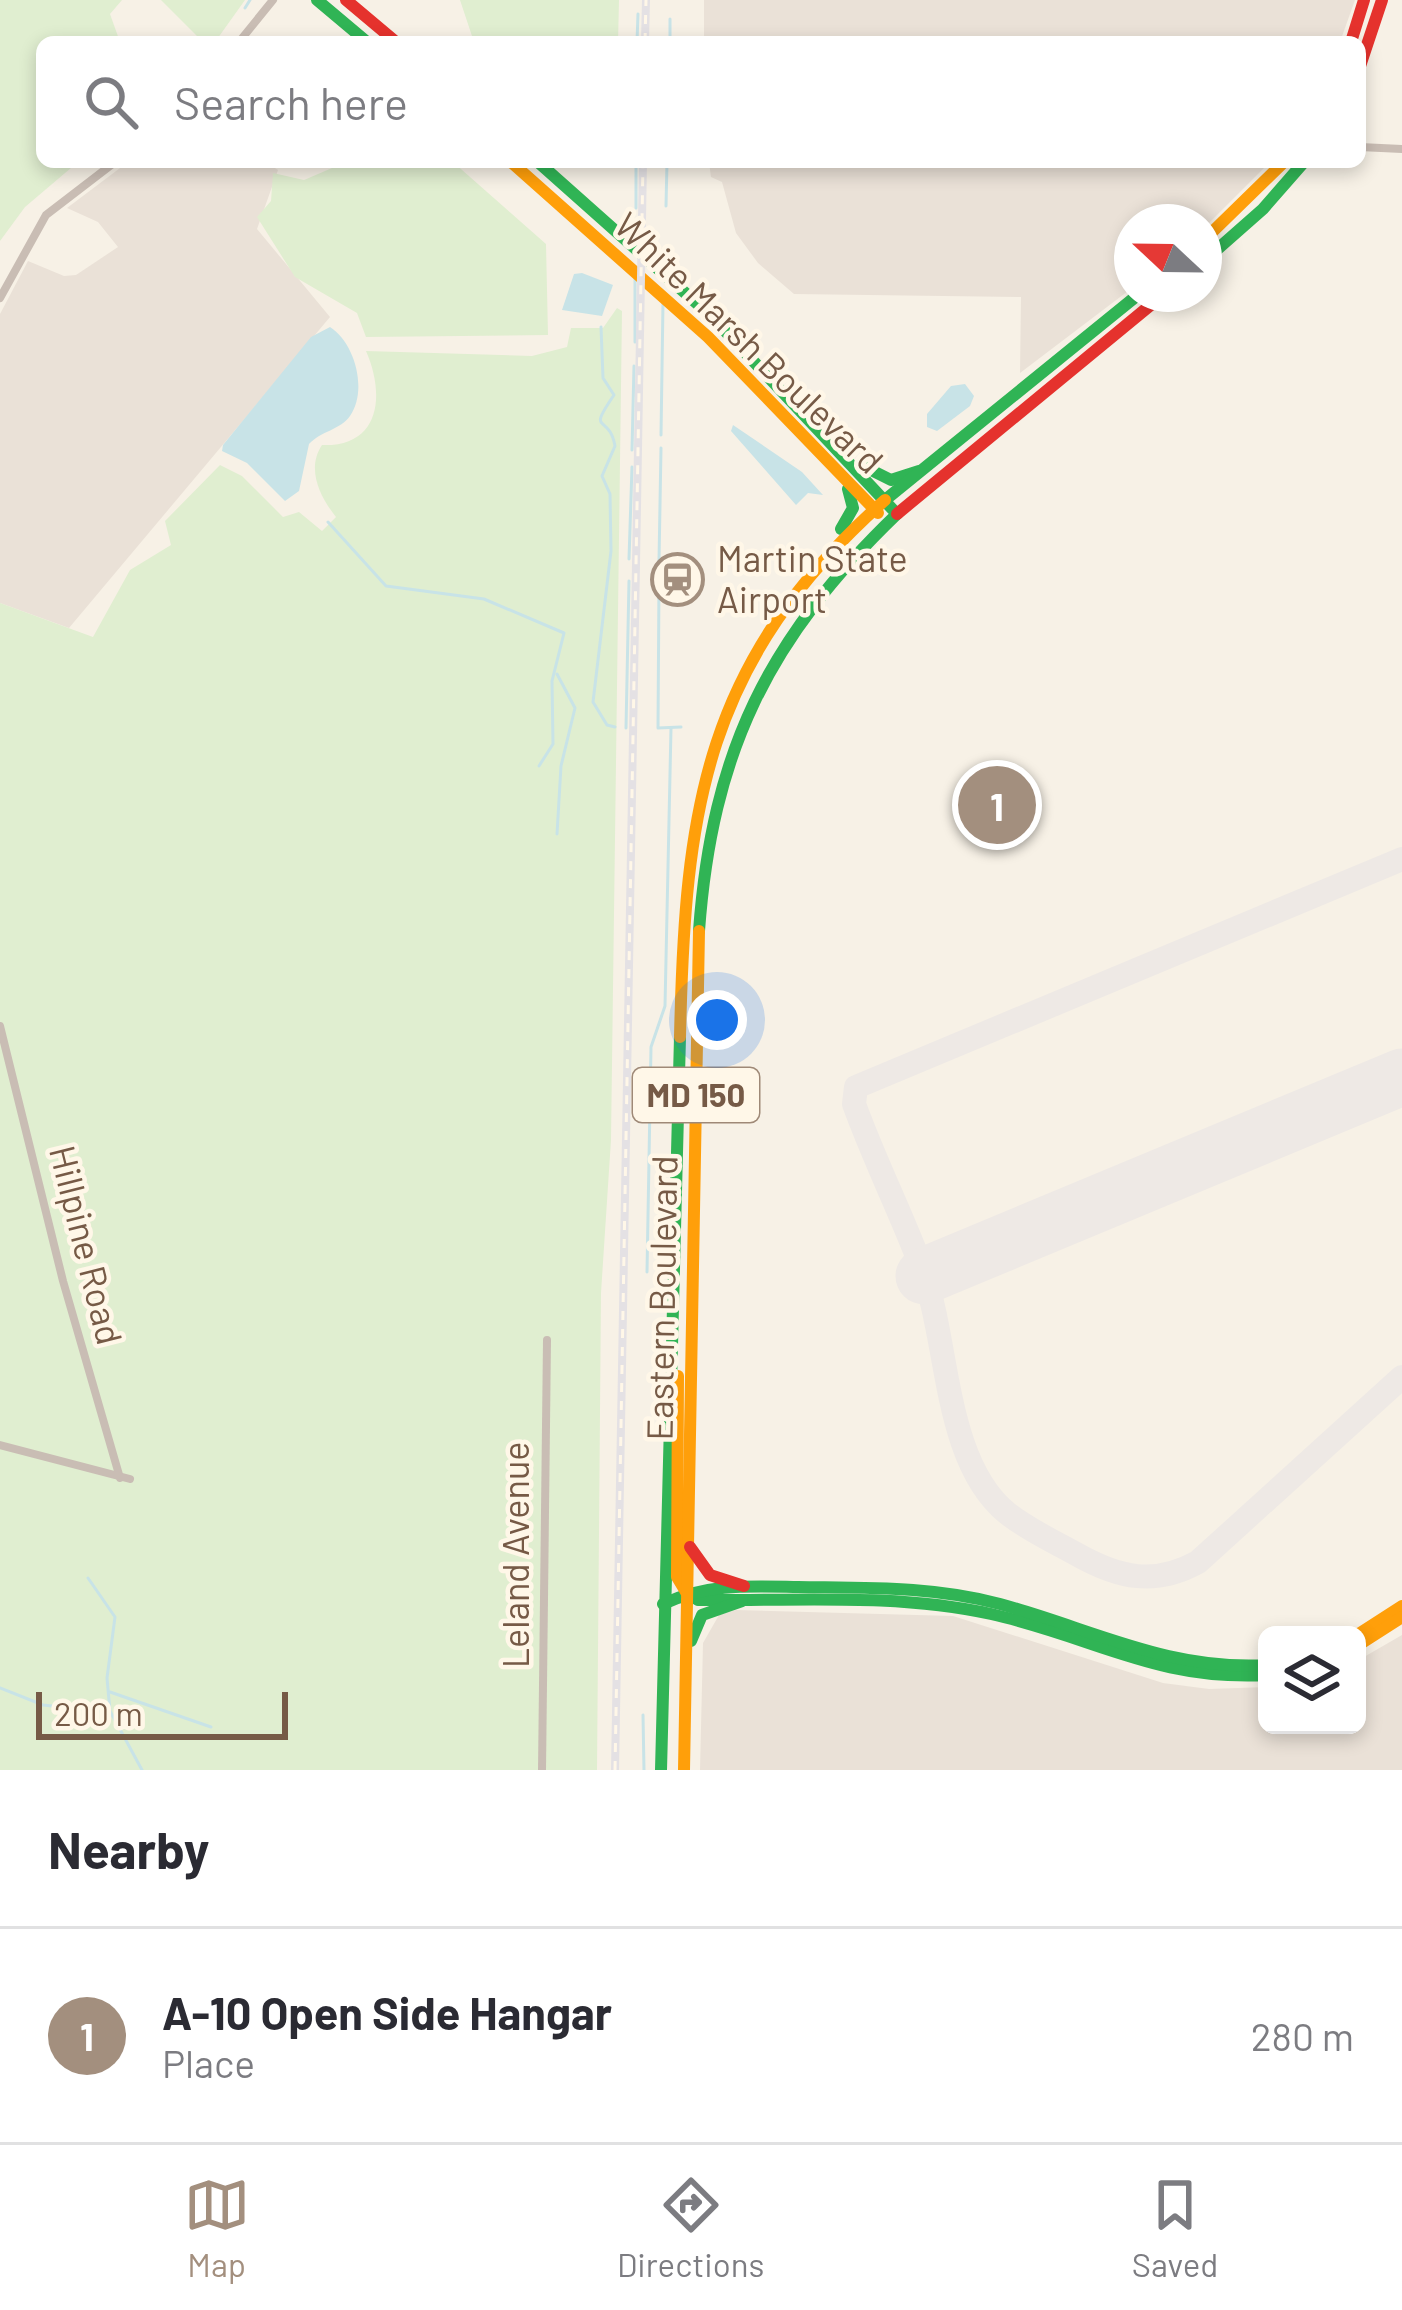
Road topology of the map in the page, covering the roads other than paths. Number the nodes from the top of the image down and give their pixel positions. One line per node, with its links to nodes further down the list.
1 (273, 0): 6 (street)
2 (317, 0): 7 (main road)
3 (346, 0): 8 (main road)
4 (1364, 0): 9 (main road)
5 (1382, 0): 10 (main road)
6 (244, 36)
7 (360, 36)
8 (389, 36)
9 (1353, 36)
10 (1366, 48)
11 (1366, 147): 12 (street)
12 (1402, 149)
13 (107, 168): 20 (street)
14 (518, 168): 23 (main road, White Marsh Boulevard)
15 (545, 168): 24 (main road, White Marsh Boulevard)
16 (1278, 168): 18 (main road)
17 (1299, 168): 19 (main road)
18 (1222, 222)
19 (1222, 245)
20 (0, 298)
21 (1116, 312): 25 (main road, Eastern Boulevard / MD 150)
22 (1142, 312): 27 (main road, Eastern Boulevard / MD 150)
23 (799, 428): 26 (main road, White Marsh Boulevard); 28 (main road)
24 (831, 441): 25 (main road); 26 (main road, White Marsh Boulevard)
25 (919, 471): 26 (main road, Eastern Boulevard / MD 150)
26 (880, 504): 27 (main road, White Marsh Boulevard); 28 (main road, Eastern Boulevard / MD 150)
27 (892, 518): 33 (main road, Eastern Boulevard / MD 150)
28 (826, 553): 30 (main road, Eastern Boulevard / MD 150)
29 (0, 1026): 32 (street, Hillpine Road)
30 (674, 1315): 34 (main road); 37 (main road, Eastern Boulevard / MD 150)
31 (547, 1340): 45 (street, Leland Avenue)
32 (0, 1444)
33 (688, 1543): 34 (main road, Eastern Boulevard / MD 150); 35 (main road)
34 (686, 1592): 35 (main road); 37 (main road); 44 (main road, Eastern Boulevard / MD 150)
35 (743, 1593): 36 (main road); 44 (main road)
36 (931, 1598): 42 (main road); 43 (main road)
37 (663, 1604): 46 (main road, Eastern Boulevard / MD 150)
38 (1402, 1606): 40 (main road)
39 (1402, 1617): 41 (main road)
40 (1366, 1629)
41 (1366, 1640)
42 (1258, 1665)
43 (1258, 1676)
44 (685, 1690): 47 (main road, Eastern Boulevard / MD 150)
45 (542, 1770)
46 (661, 1770)
47 (684, 1770)

